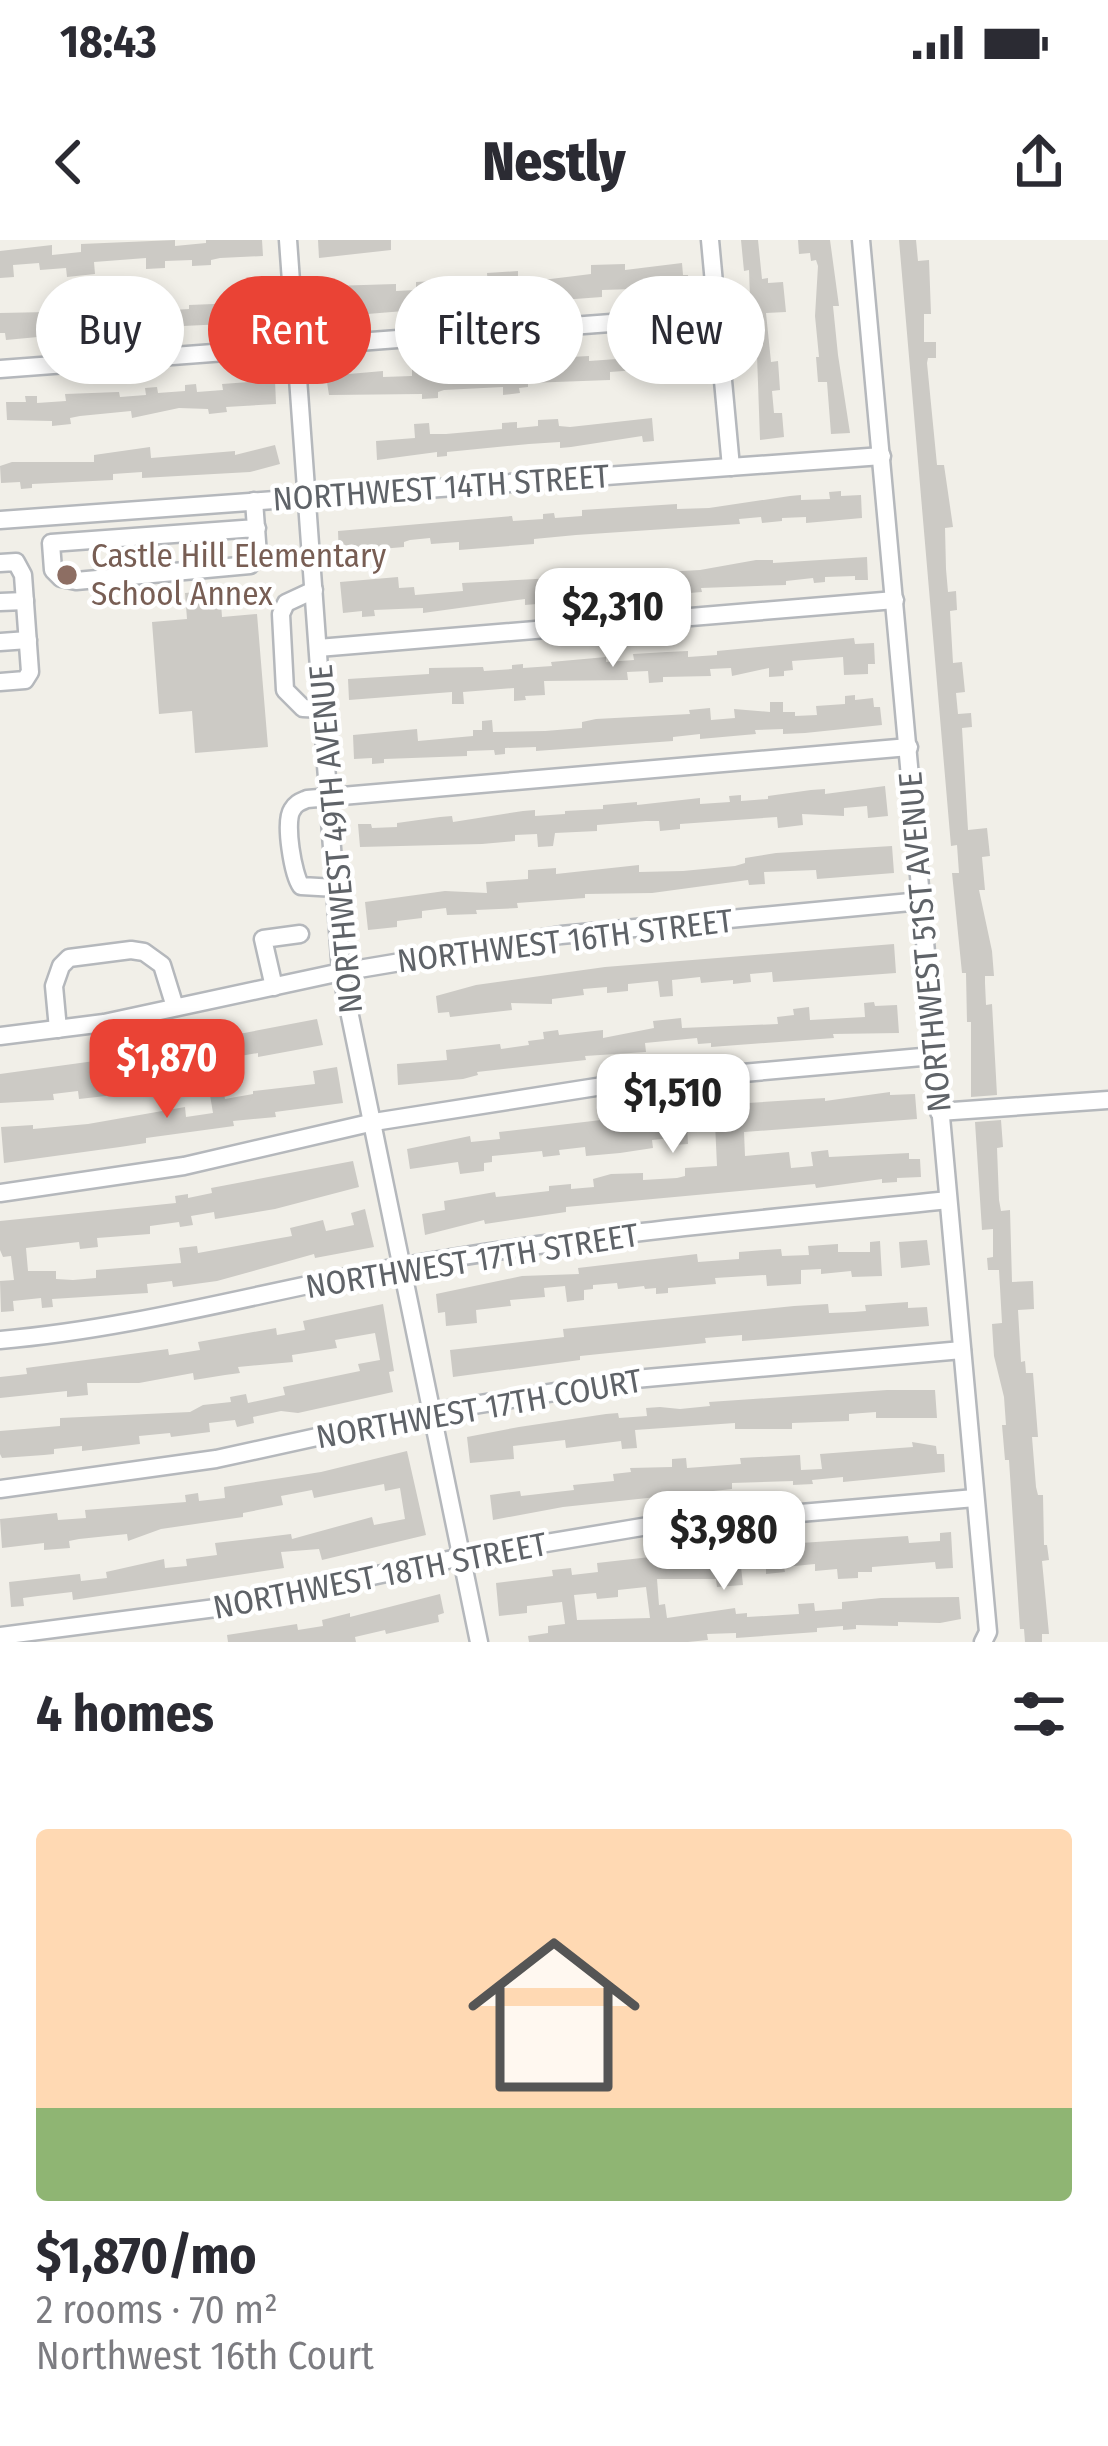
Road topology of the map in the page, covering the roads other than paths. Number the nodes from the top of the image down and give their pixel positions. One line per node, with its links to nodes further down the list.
1 (288, 240): 4 (street, NORTHWEST 49TH AVENUE)
2 (710, 240): 5 (street)
3 (862, 240): 12 (street, NORTHWEST 51ST AVENUE)
4 (291, 276)
5 (713, 276)
6 (607, 323): 7 (street)
7 (371, 341)
8 (208, 354): 9 (street)
9 (0, 369)
10 (299, 384): 14 (street, NORTHWEST 49TH AVENUE)
11 (723, 384): 13 (street)
12 (881, 456): 13 (street, NORTHWEST 14TH STREET); 22 (street, NORTHWEST 51ST AVENUE)
13 (731, 467): 14 (street, NORTHWEST 14TH STREET)
14 (307, 497): 15 (street, NORTHWEST 14TH STREET); 21 (street, NORTHWEST 49TH AVENUE)
15 (254, 501): 16 (street, NORTHWEST 14TH STREET); 18 (street)
16 (47, 517): 17 (street, NORTHWEST 14TH STREET); 19 (street)
17 (0, 520)
18 (257, 528): 19 (street); 19 (street)
19 (51, 543)
20 (0, 563): 23 (street)
21 (314, 590): 27 (street, NORTHWEST 49TH AVENUE); 29 (street)
22 (895, 600): 27 (street); 30 (street, NORTHWEST 51ST AVENUE)
23 (25, 601): 24 (street); 25 (street)
24 (0, 602)
25 (28, 640): 26 (street); 28 (street)
26 (0, 642)
27 (318, 648): 29 (street, NORTHWEST 49TH AVENUE)
28 (0, 682)
29 (323, 709): 31 (street, NORTHWEST 49TH AVENUE)
30 (909, 747): 31 (street); 33 (street, NORTHWEST 51ST AVENUE)
31 (329, 795): 32 (street, NORTHWEST 49TH AVENUE); 32 (street)
32 (336, 888): 35 (street, NORTHWEST 49TH AVENUE)
33 (921, 901): 35 (street, NORTHWEST 16TH STREET); 40 (street, NORTHWEST 51ST AVENUE)
34 (300, 934): 36 (street)
35 (341, 972): 36 (street, NORTHWEST 16TH STREET); 43 (street, NORTHWEST 49TH AVENUE)
36 (274, 986): 37 (street, NORTHWEST 16TH STREET)
37 (175, 1007): 38 (street, NORTHWEST 16TH STREET); 38 (street)
38 (58, 1029): 39 (street, NORTHWEST 16TH STREET)
39 (0, 1036)
40 (933, 1056): 42 (street, NORTHWEST 51ST AVENUE); 43 (street)
41 (1108, 1100): 42 (street)
42 (939, 1112): 45 (street, NORTHWEST 51ST AVENUE)
43 (374, 1122): 44 (street); 46 (street, NORTHWEST 49TH AVENUE)
44 (0, 1193)
45 (947, 1200): 46 (street, NORTHWEST 17TH STREET); 48 (street, NORTHWEST 51ST AVENUE)
46 (402, 1266): 47 (street, NORTHWEST 17TH STREET); 49 (street, NORTHWEST 49TH AVENUE)
47 (0, 1340)
48 (962, 1350): 49 (street, NORTHWEST 17TH COURT); 51 (street, NORTHWEST 51ST AVENUE)
49 (431, 1412): 50 (street, NORTHWEST 17TH COURT); 52 (street, NORTHWEST 49TH AVENUE)
50 (0, 1489)
51 (975, 1498): 52 (street, NORTHWEST 18TH STREET); 55 (street, NORTHWEST 51ST AVENUE)
52 (461, 1557): 53 (street, NORTHWEST 18TH STREET); 54 (street, NORTHWEST 49TH AVENUE)
53 (0, 1636)
54 (479, 1642)
55 (983, 1642)

